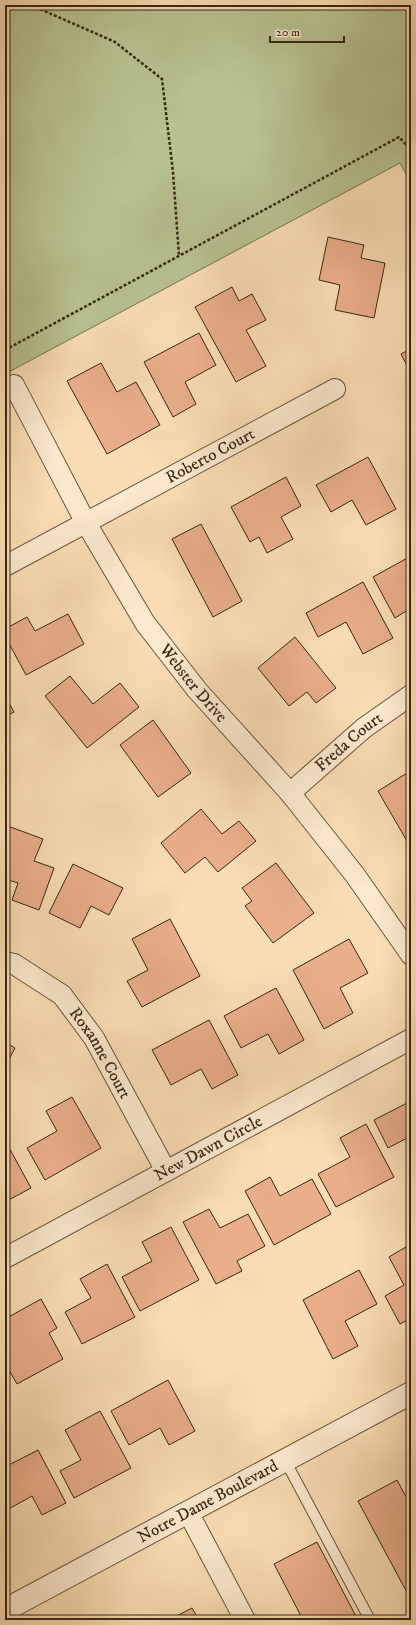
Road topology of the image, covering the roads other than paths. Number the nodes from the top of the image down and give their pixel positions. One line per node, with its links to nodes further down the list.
1 (14, 385): 3 (street, Webster Drive)
2 (335, 390): 3 (street, Roberto Court)
3 (86, 523): 4 (street); 6 (street, Webster Drive)
4 (5, 566)
5 (411, 696): 6 (street, Freda Court)
6 (290, 793): 7 (street, Webster Drive)
7 (411, 955)
8 (5, 962): 10 (street, Roxanne Court)
9 (411, 1039): 10 (street, New Dawn Circle)
10 (166, 1171): 11 (street, New Dawn Circle)
11 (5, 1258)
12 (411, 1393): 13 (street, Notre Dame Boulevard)
13 (285, 1460): 14 (street, Notre Dame Boulevard); 17 (lane)
14 (188, 1512): 15 (street, Notre Dame Boulevard); 16 (street)
15 (5, 1610)
16 (245, 1620)
17 (370, 1620)

